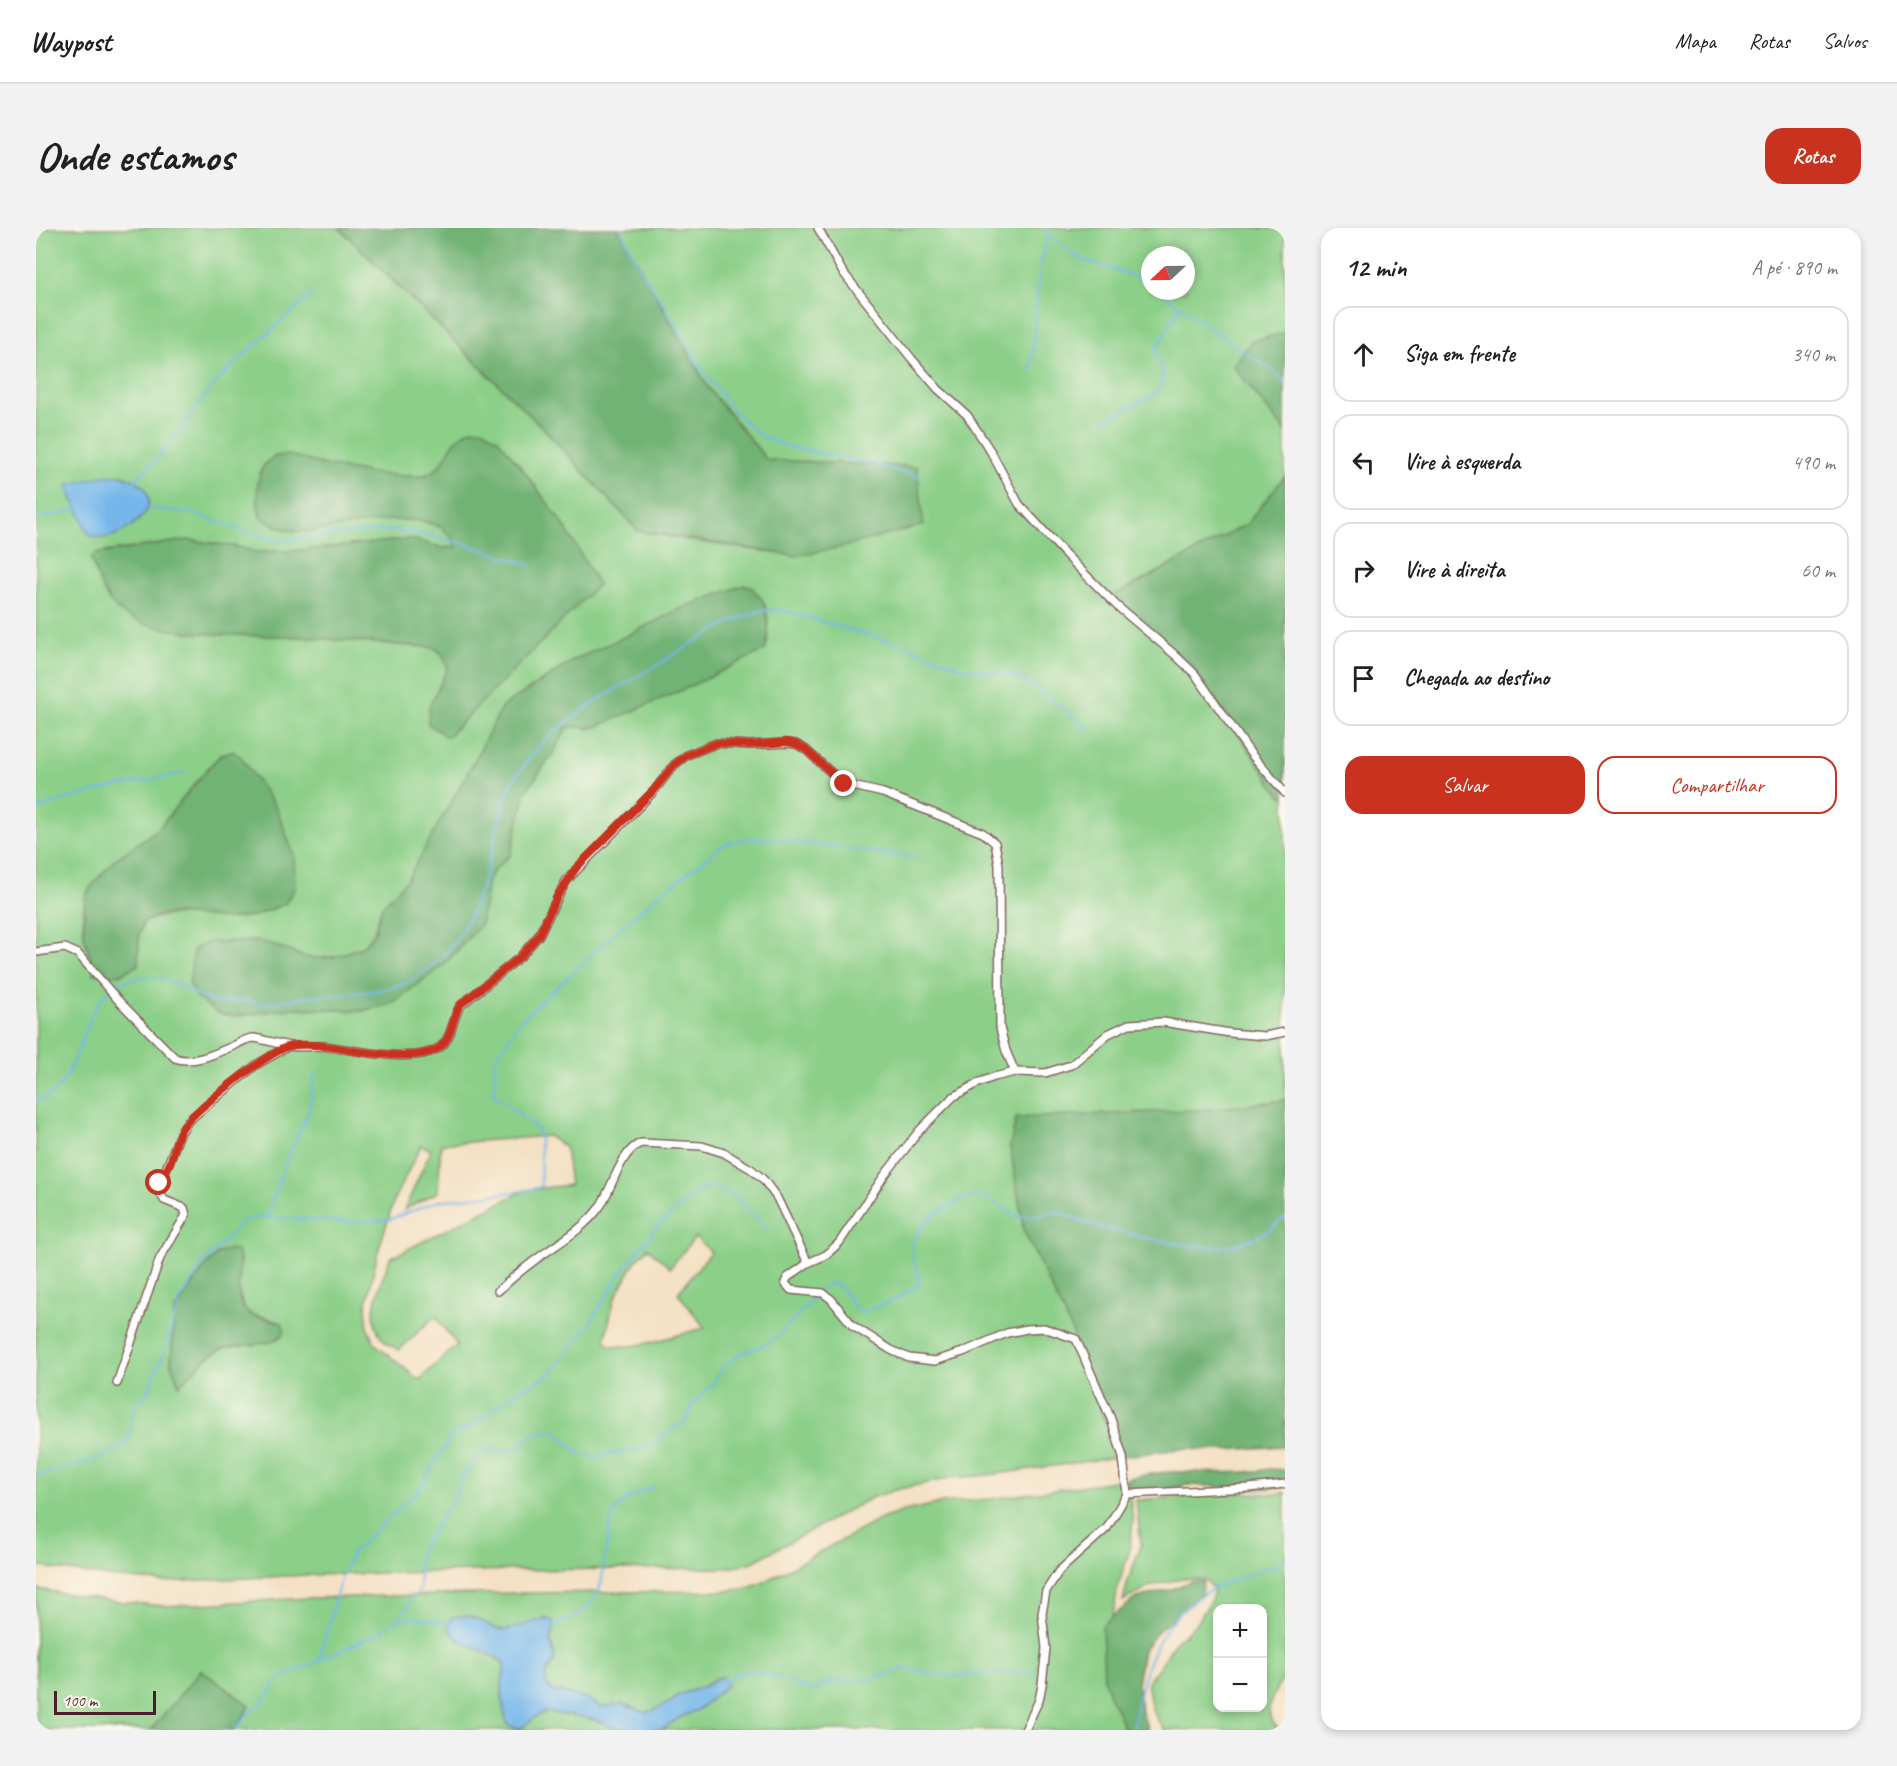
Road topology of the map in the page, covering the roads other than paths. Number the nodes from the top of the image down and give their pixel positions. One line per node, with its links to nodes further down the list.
1 (818, 228): 2 (street)
2 (1285, 793)
3 (36, 951): 5 (street)
4 (1285, 1032): 6 (street)
5 (289, 1046): 6 (street); 9 (street)
6 (1015, 1072): 7 (street)
7 (808, 1263): 8 (street); 11 (street)
8 (498, 1291)
9 (117, 1383)
10 (1285, 1485): 11 (street)
11 (1127, 1494): 12 (street)
12 (1025, 1730)

